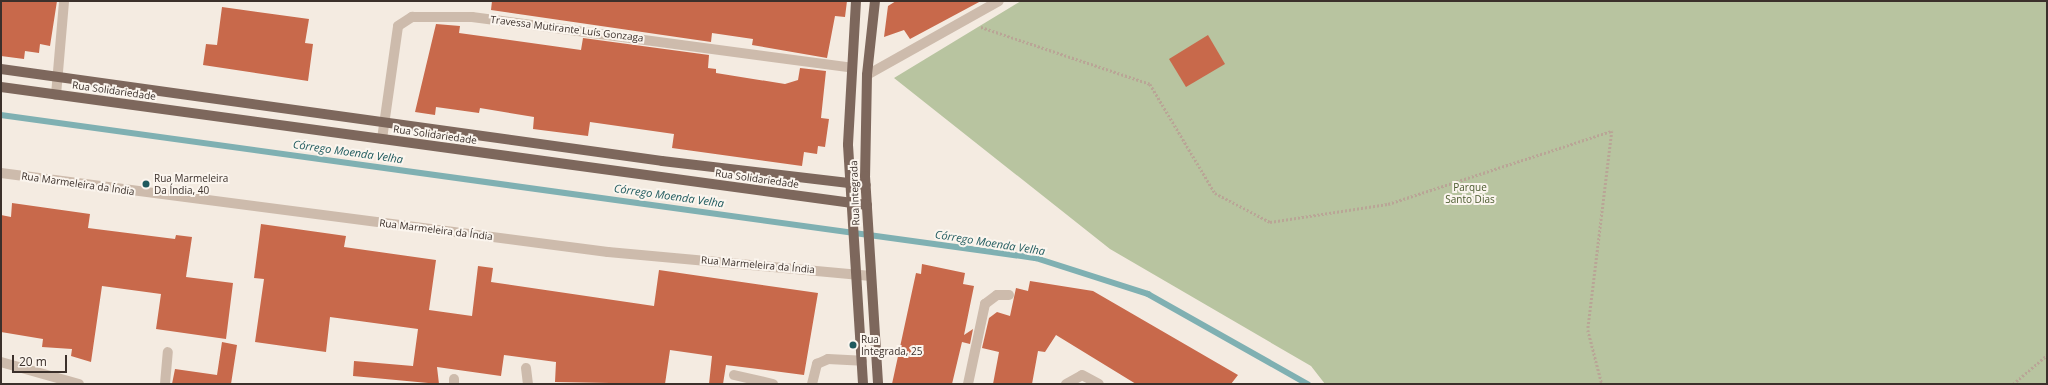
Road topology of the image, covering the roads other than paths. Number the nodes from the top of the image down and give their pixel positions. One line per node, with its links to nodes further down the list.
1 (64, 1): 8 (street)
2 (856, 1): 5 (main road, Rua Integrada)
3 (875, 1): 7 (main road, Rua Integrada)
4 (999, 1): 7 (street)
5 (852, 68): 11 (street, Travessa Mutirante Luís Gonzaga); 14 (main road, Rua Integrada)
6 (1, 69): 8 (main road, Rua Solidariedade)
7 (867, 75): 15 (main road, Rua Integrada)
8 (58, 77): 10 (street); 11 (main road, Rua Solidariedade)
9 (1, 87): 10 (main road, Rua Solidariedade)
10 (56, 95): 12 (main road, Rua Solidariedade)
11 (384, 121): 12 (street, Travessa Mutirante Luís Gonzaga); 14 (main road, Rua Solidariedade)
12 (382, 140): 16 (main road, Rua Solidariedade)
13 (1, 173): 18 (street, Rua Marmeleira da Índia)
14 (850, 184): 15 (main road, Rua Solidariedade); 16 (main road, Rua Integrada)
15 (866, 185): 17 (main road, Rua Integrada)
16 (852, 204): 17 (main road, Rua Solidariedade); 18 (main road, Rua Integrada)
17 (867, 205): 19 (main road, Rua Integrada)
18 (856, 274): 19 (street, Rua Marmeleira da Índia); 22 (main road, Rua Integrada)
19 (871, 276): 32 (main road, Rua Integrada)
20 (1009, 295): 33 (street)
21 (168, 352): 27 (street)
22 (862, 361): 30 (street); 31 (main road, Rua Integrada)
23 (1, 362): 26 (street)
24 (526, 368): 28 (street)
25 (734, 375): 29 (street)
26 (79, 384)
27 (165, 384)
28 (528, 384)
29 (773, 384)
30 (812, 384)
31 (863, 384)
32 (878, 384)
33 (968, 384)
34 (1066, 384): 35 (street)
35 (1099, 384)

